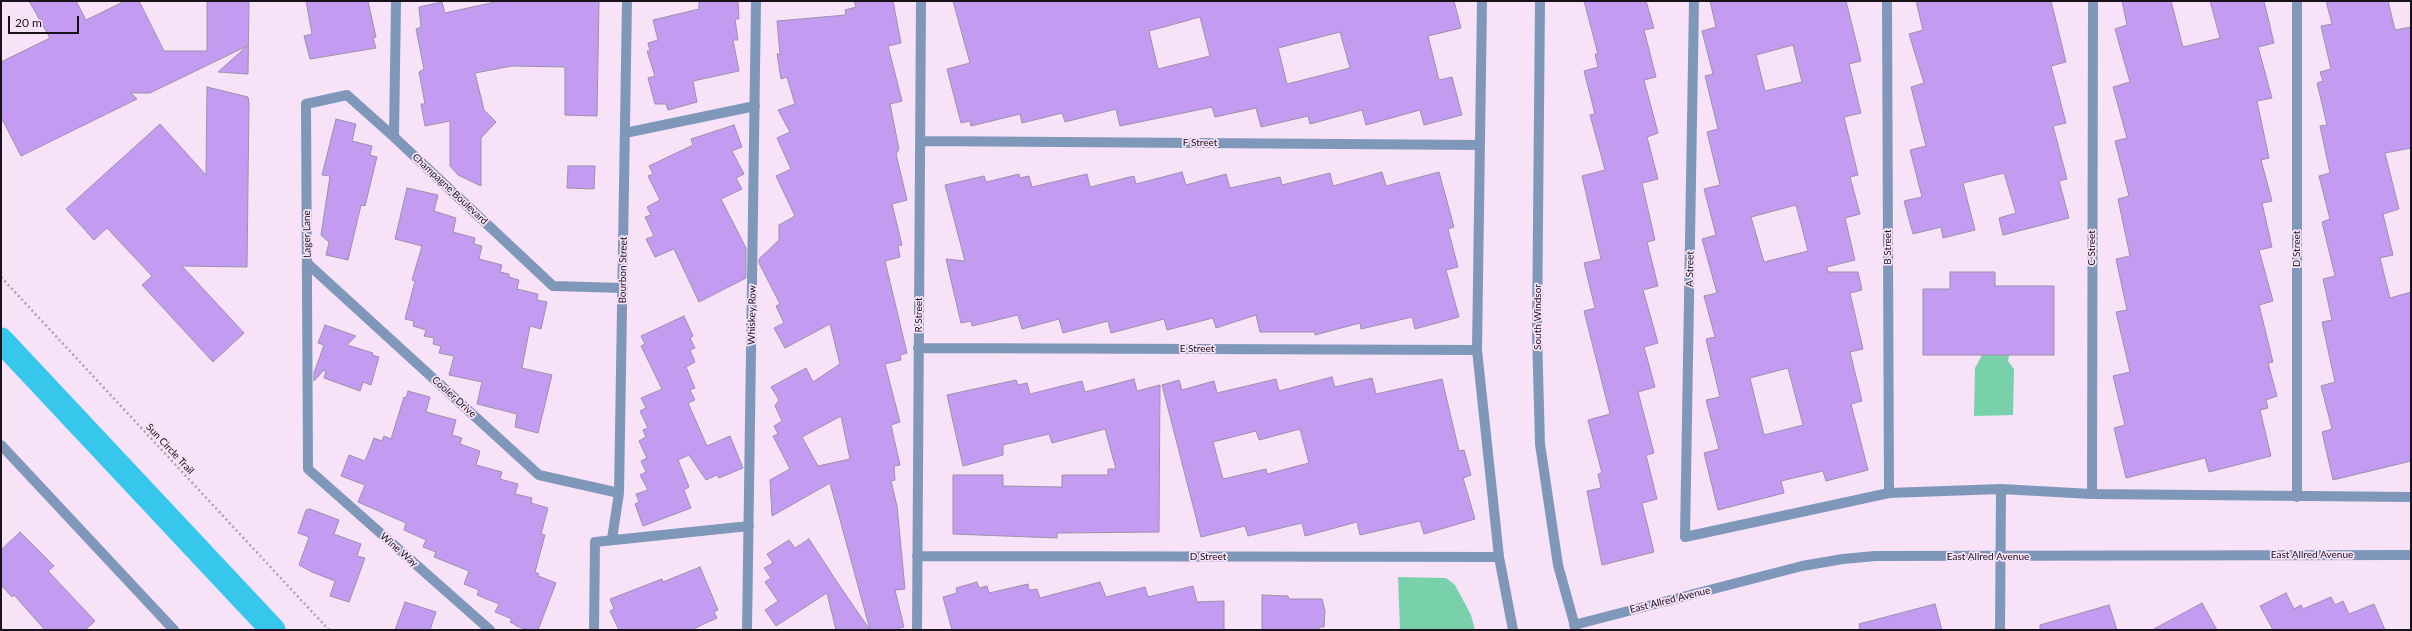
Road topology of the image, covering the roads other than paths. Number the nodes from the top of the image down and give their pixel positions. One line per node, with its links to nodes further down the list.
1 (396, 1): 13 (street)
2 (627, 1): 12 (street, Bourbon Street)
3 (756, 1): 11 (street, Whiskey Row)
4 (920, 1): 14 (street, R Street)
5 (1482, 1): 15 (street)
6 (1540, 1): 34 (street, South Windsor)
7 (1694, 1): 24 (street, A Street)
8 (1887, 1): 24 (street, B Street)
9 (2093, 1): 25 (street, C Street)
10 (2296, 1): 26 (street, D Street)
11 (755, 106): 12 (street); 28 (street, Whiskey Row)
12 (625, 133): 17 (street, Bourbon Street)
13 (394, 137): 16 (street, Lager Lane); 17 (street, Champagne Boulevard)
14 (920, 141): 15 (street, F Street); 18 (street, R Street)
15 (1480, 145): 19 (street)
16 (308, 264): 21 (street, Lager Lane); 23 (street, Cooler Drive)
17 (623, 288): 23 (street, Bourbon Street)
18 (918, 348): 19 (street, E Street); 31 (street, R Street)
19 (1477, 350): 33 (street)
20 (1, 445): 35 (street)
21 (308, 470): 36 (street, Wine Way)
22 (2001, 490): 24 (street); 25 (street); 32 (street)
23 (619, 493): 29 (street, Bourbon Street)
24 (1889, 493)
25 (2092, 494): 26 (street)
26 (2297, 497): 27 (street)
27 (2411, 497)
28 (749, 526): 29 (street); 38 (street, Whiskey Row)
29 (612, 539): 37 (street)
30 (2411, 555): 32 (street, East Allred Avenue)
31 (917, 556): 33 (street, D Street); 39 (street, R Street)
32 (2000, 557): 34 (street, East Allred Avenue); 41 (street)
33 (1499, 558): 40 (street)
34 (1575, 627)
35 (174, 630)
36 (490, 630)
37 (594, 630)
38 (747, 630)
39 (916, 630)
40 (1513, 630)
41 (2000, 630)

